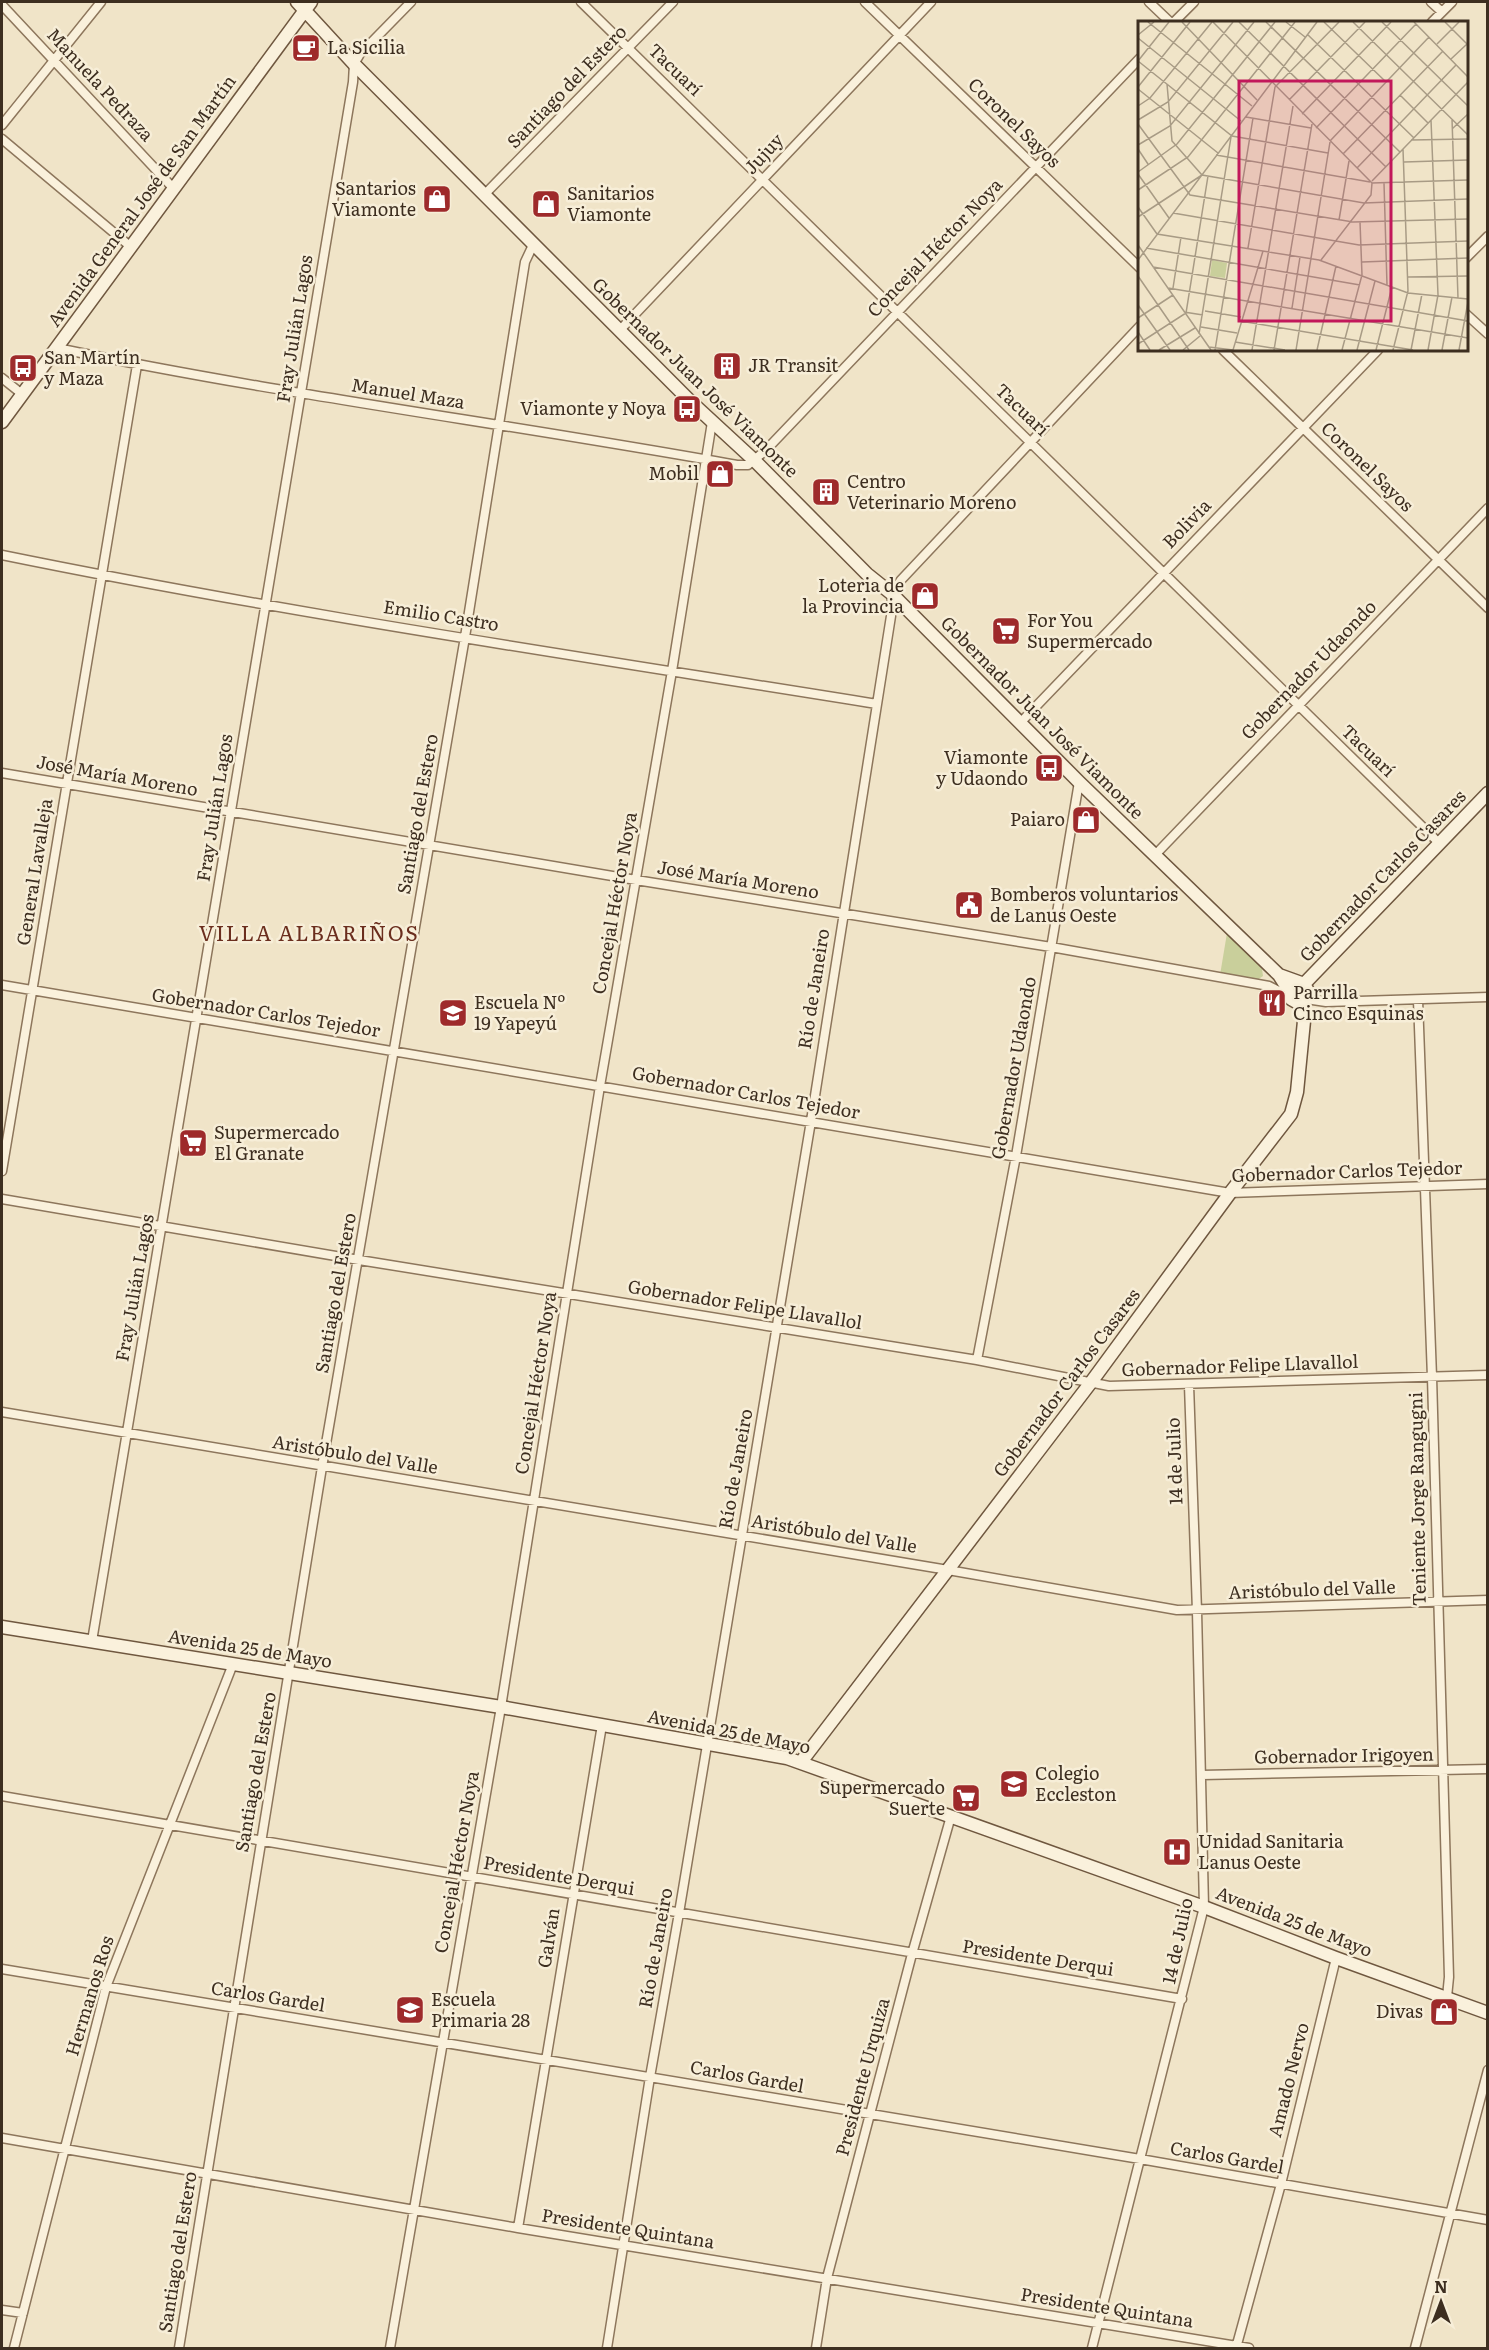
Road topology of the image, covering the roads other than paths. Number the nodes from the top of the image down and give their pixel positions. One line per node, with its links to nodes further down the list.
1 (101, 2): 19 (street)
2 (411, 2): 21 (street)
3 (581, 2): 18 (street, Tacuarí)
4 (673, 2): 18 (street, Santiago del Estero)
5 (865, 2): 17 (street, Coronel Sayos)
6 (932, 2): 17 (street, Jujuy)
7 (1149, 2): 14 (street)
8 (1194, 2): 15 (street)
9 (1431, 2): 13 (street)
10 (1452, 2): 13 (street)
11 (304, 4): 21 (street, Gobernador Juan José Viamonte); 26 (street, Avenida General José de San Martín)
12 (2, 5): 19 (street, Manuela Pedraza)
13 (1442, 12): 16 (street)
14 (1171, 21)
15 (1173, 21)
16 (1433, 21)
17 (900, 34): 24 (street, Coronel Sayos); 25 (street, Jujuy)
18 (628, 48): 25 (street, Tacuarí); 27 (street, Santiago del Estero)
19 (54, 60): 22 (street); 26 (street, Manuela Pedraza)
20 (1138, 60): 24 (street, Concejal Héctor Noya)
21 (354, 64): 27 (street, Gobernador Juan José Viamonte); 43 (street, Fray Julián Lagos)
22 (2, 125)
23 (2, 139): 30 (street)
24 (1035, 167): 32 (street, Coronel Sayos); 33 (street, Concejal Héctor Noya)
25 (762, 179): 33 (street, Tacuarí); 36 (street, Jujuy)
26 (174, 189): 30 (street, Avenida General José de San Martín)
27 (484, 195): 29 (street, Gobernador Juan José Viamonte)
28 (1488, 236): 31 (street)
29 (533, 245): 36 (street, Gobernador Juan José Viamonte); 47 (street, Santiago del Estero)
30 (131, 247): 38 (street, Avenida General José de San Martín)
31 (1468, 257)
32 (1138, 266)
33 (897, 312): 49 (street, Tacuarí); 51 (street, Concejal Héctor Noya)
34 (1468, 315): 37 (street)
35 (1138, 328): 49 (street)
36 (620, 330): 46 (street, Gobernador Juan José Viamonte)
37 (1488, 334)
38 (57, 348): 41 (street, Manuel Maza); 44 (street, Avenida General José de San Martín)
39 (1224, 351): 48 (street, Coronel Sayos)
40 (1377, 351): 48 (street, Bolivia)
41 (137, 365): 43 (street, Manuel Maza); 56 (street, General Lavalleja)
42 (2, 378): 44 (street)
43 (301, 393): 47 (street, Manuel Maza); 58 (street, Fray Julián Lagos)
44 (22, 394): 45 (street, Avenida General José de San Martín)
45 (2, 422)
46 (712, 422): 50 (street, Concejal Héctor Noya); 51 (street, Gobernador Juan José Viamonte)
47 (500, 425): 50 (street, Manuel Maza); 60 (street, Santiago del Estero)
48 (1303, 428): 54 (street, Coronel Sayos); 55 (street, Bolivia)
49 (1030, 441): 55 (street, Tacuarí); 57 (street)
50 (706, 459): 51 (street, Manuel Maza); 61 (street, Concejal Héctor Noya)
51 (755, 461): 57 (street, Gobernador Juan José Viamonte)
52 (1488, 508): 54 (street, Gobernador Udaondo)
53 (2, 555): 56 (street, Emilio Castro)
54 (1438, 559): 59 (street, Coronel Sayos); 63 (street, Gobernador Udaondo)
55 (1164, 572): 63 (street, Tacuarí); 64 (street, Bolivia)
56 (101, 575): 58 (street, Emilio Castro); 67 (street, General Lavalleja)
57 (892, 594): 62 (street, Río de Janeiro); 64 (street, Gobernador Juan José Viamonte)
58 (267, 604): 60 (street, Emilio Castro); 69 (street, Fray Julián Lagos)
59 (1488, 608)
60 (465, 637): 61 (street, Emilio Castro); 71 (street, Santiago del Estero)
61 (672, 671): 62 (street, Emilio Castro); 73 (street, Concejal Héctor Noya)
62 (877, 704): 74 (street, Río de Janeiro)
63 (1297, 705): 70 (street, Tacuarí); 72 (street, Gobernador Udaondo)
64 (1021, 722): 66 (street, Gobernador Juan José Viamonte)
65 (2, 773): 67 (street, José María Moreno)
66 (1079, 782): 72 (street, Gobernador Juan José Viamonte); 75 (street, Gobernador Udaondo)
67 (66, 783): 69 (street, José María Moreno); 79 (street, General Lavalleja)
68 (1488, 793): 70 (street, Gobernador Carlos Casares)
69 (231, 813): 71 (street, José María Moreno); 84 (street, Fray Julián Lagos)
70 (1439, 843): 77 (street, Gobernador Carlos Casares)
71 (429, 846): 73 (street, José María Moreno); 85 (street, Santiago del Estero)
72 (1155, 855): 76 (street, Gobernador Juan José Viamonte)
73 (636, 880): 74 (street, José María Moreno); 86 (street, Concejal Héctor Noya)
74 (843, 914): 75 (street, José María Moreno); 87 (street, Río de Janeiro)
75 (1051, 947): 80 (street, José María Moreno); 88 (street, Gobernador Udaondo)
76 (1279, 975): 77 (street, Gobernador Juan José Viamonte); 80 (street, Gobernador Juan José Viamonte)
77 (1301, 983): 80 (street); 83 (street)
78 (2, 985): 79 (street, Gobernador Carlos Tejedor)
79 (32, 991): 84 (street, Gobernador Carlos Tejedor); 89 (street, General Lavalleja)
80 (1289, 994): 83 (street)
81 (1488, 997): 82 (street)
82 (1418, 999): 83 (street); 91 (street, Teniente Jorge Rangugni)
83 (1304, 1000): 92 (street, Gobernador Carlos Casares)
84 (197, 1019): 85 (street, Gobernador Carlos Tejedor); 94 (street, Fray Julián Lagos)
85 (393, 1051): 86 (street, Gobernador Carlos Tejedor); 95 (street, Santiago del Estero)
86 (600, 1086): 87 (street, Gobernador Carlos Tejedor); 96 (street, Concejal Héctor Noya)
87 (811, 1121): 88 (street, Gobernador Carlos Tejedor); 97 (street, Río de Janeiro)
88 (1016, 1156): 92 (street, Gobernador Carlos Tejedor); 98 (street, Gobernador Udaondo)
89 (2, 1171)
90 (1488, 1184): 91 (street, Gobernador Carlos Tejedor)
91 (1424, 1187): 92 (street, Gobernador Carlos Tejedor); 100 (street, Teniente Jorge Rangugni)
92 (1230, 1193): 101 (street, Gobernador Carlos Casares)
93 (2, 1199): 94 (street, Gobernador Felipe Llavallol)
94 (162, 1226): 95 (street, Gobernador Felipe Llavallol); 104 (street, Fray Julián Lagos)
95 (358, 1260): 96 (street, Gobernador Felipe Llavallol); 105 (street, Santiago del Estero)
96 (567, 1293): 97 (street, Gobernador Felipe Llavallol); 106 (street, Concejal Héctor Noya)
97 (777, 1326): 98 (street, Gobernador Felipe Llavallol); 107 (street, Río de Janeiro)
98 (977, 1360): 101 (street, Gobernador Felipe Llavallol)
99 (1488, 1375): 100 (street, Gobernador Felipe Llavallol)
100 (1432, 1377): 102 (street, Gobernador Felipe Llavallol); 110 (street, Teniente Jorge Rangugni)
101 (1092, 1382): 102 (street, Gobernador Felipe Llavallol); 108 (street, Gobernador Carlos Casares)
102 (1189, 1385): 111 (street, 14 de Julio)
103 (2, 1412): 104 (street, Aristóbulo del Valle)
104 (127, 1433): 105 (street, Aristóbulo del Valle); 113 (street, Fray Julián Lagos)
105 (322, 1467): 106 (street, Aristóbulo del Valle); 115 (street, Santiago del Estero)
106 (533, 1500): 107 (street, Aristóbulo del Valle); 116 (street, Concejal Héctor Noya)
107 (742, 1535): 108 (street, Aristóbulo del Valle); 118 (street, Río de Janeiro)
108 (948, 1569): 111 (street, Aristóbulo del Valle); 119 (street, Gobernador Carlos Casares)
109 (1488, 1600): 110 (street, Aristóbulo del Valle)
110 (1437, 1602): 111 (street, Aristóbulo del Valle); 121 (street, Teniente Jorge Rangugni)
111 (1197, 1611): 122 (street, 14 de Julio)
112 (2, 1627): 113 (street, Avenida 25 de Mayo)
113 (92, 1641): 114 (street, Avenida 25 de Mayo)
114 (233, 1664): 115 (street, Avenida 25 de Mayo); 125 (street, Hermanos Ros)
115 (290, 1674): 116 (street, Avenida 25 de Mayo); 126 (street, Santiago del Estero)
116 (501, 1707): 117 (street, Avenida 25 de Mayo); 127 (street, Concejal Héctor Noya)
117 (602, 1725): 118 (street, Avenida 25 de Mayo); 128 (street, Galván)
118 (707, 1744): 119 (street, Avenida 25 de Mayo); 130 (street, Río de Janeiro)
119 (801, 1762): 124 (street, Avenida 25 de Mayo)
120 (1488, 1769): 121 (street, Gobernador Irigoyen)
121 (1442, 1770): 122 (street, Gobernador Irigoyen); 135 (street, Teniente Jorge Rangugni)
122 (1202, 1775): 129 (street, 14 de Julio)
123 (2, 1796): 125 (street, Presidente Derqui)
124 (951, 1816): 129 (street, Avenida 25 de Mayo); 131 (street, Presidente Urquiza)
125 (169, 1825): 126 (street, Presidente Derqui); 134 (street, Hermanos Ros)
126 (261, 1842): 127 (street, Presidente Derqui); 137 (street, Santiago del Estero)
127 (471, 1877): 128 (street, Presidente Derqui); 139 (street, Concejal Héctor Noya)
128 (573, 1896): 130 (street, Presidente Derqui); 140 (street, Galván)
129 (1204, 1907): 132 (street, Avenida 25 de Mayo); 136 (street, 14 de Julio)
130 (679, 1913): 131 (street, Presidente Derqui); 142 (street, Río de Janeiro)
131 (912, 1954): 136 (street, Presidente Derqui); 143 (street, Presidente Urquiza)
132 (1336, 1958): 135 (street, Avenida 25 de Mayo); 148 (street, Amado Nervo)
133 (2, 1969): 134 (street, Carlos Gardel)
134 (106, 1987): 137 (street, Carlos Gardel); 145 (street, Hermanos Ros)
135 (1447, 1997): 138 (street, Avenida 25 de Mayo)
136 (1182, 1999): 146 (street, 14 de Julio)
137 (233, 2008): 139 (street, Carlos Gardel); 147 (street, Santiago del Estero)
138 (1488, 2013)
139 (443, 2042): 140 (street, Carlos Gardel); 149 (street, Concejal Héctor Noya)
140 (546, 2059): 142 (street, Carlos Gardel); 152 (street, Galván)
141 (1488, 2070): 150 (street)
142 (650, 2077): 143 (street, Carlos Gardel); 153 (street, Río de Janeiro)
143 (870, 2115): 146 (street, Carlos Gardel); 154 (street, Presidente Urquiza)
144 (2, 2138): 145 (street, Presidente Quintana)
145 (63, 2148): 147 (street, Presidente Quintana); 156 (street, Hermanos Ros)
146 (1140, 2159): 148 (street, Carlos Gardel); 157 (street, 14 de Julio)
147 (207, 2174): 149 (street, Presidente Quintana); 160 (street, Santiago del Estero)
148 (1281, 2184): 150 (street, Carlos Gardel); 158 (street, Amado Nervo)
149 (413, 2209): 152 (street, Presidente Quintana); 161 (street, Concejal Héctor Noya)
150 (1451, 2214): 151 (street, Carlos Gardel); 166 (street)
151 (1488, 2220)
152 (518, 2228): 153 (street, Presidente Quintana)
153 (624, 2245): 154 (street, Presidente Quintana); 162 (street, Río de Janeiro)
154 (827, 2278): 157 (street, Presidente Quintana); 163 (street, Presidente Urquiza)
155 (2, 2310): 156 (street)
156 (23, 2313): 159 (street, Hermanos Ros)
157 (1099, 2324): 158 (street, Presidente Quintana); 164 (street, 14 de Julio)
158 (1236, 2347): 165 (street, Presidente Quintana)
159 (14, 2349)
160 (179, 2349)
161 (390, 2349)
162 (607, 2349)
163 (816, 2349)
164 (1092, 2349)
165 (1249, 2349)
166 (1414, 2349)

